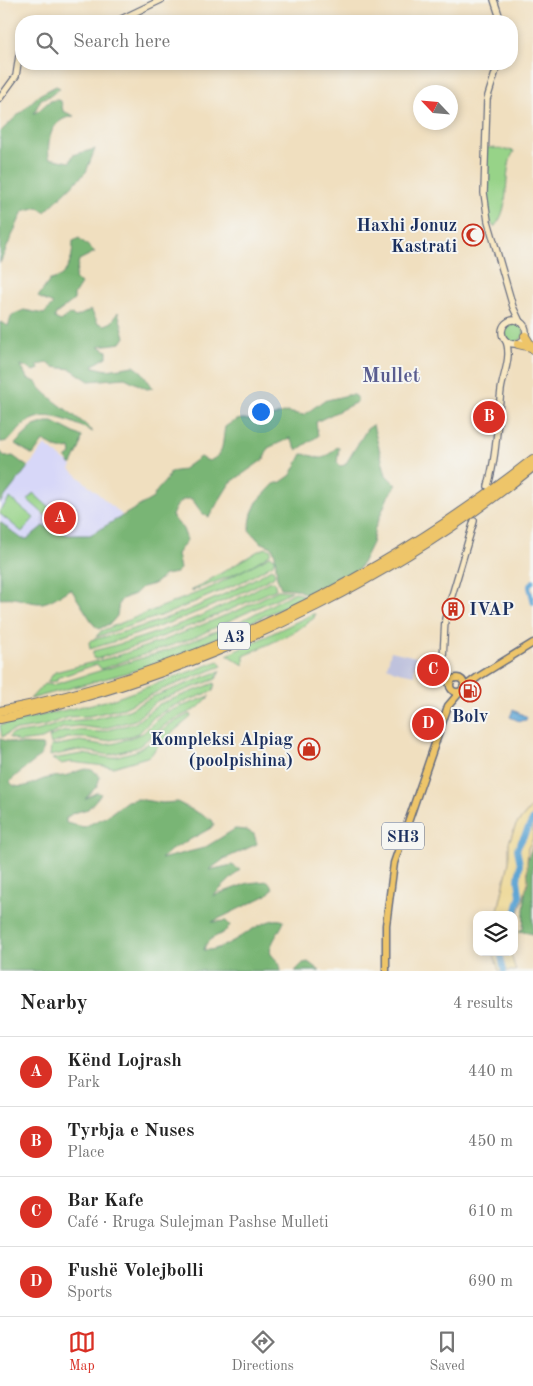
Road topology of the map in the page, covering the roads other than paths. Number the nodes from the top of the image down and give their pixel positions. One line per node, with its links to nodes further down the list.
1 (161, 0): 3 (main road)
2 (494, 0): 4 (main road)
3 (130, 15)
4 (499, 15)
5 (17, 70): 7 (main road)
6 (496, 70): 8 (main road)
7 (0, 98)
8 (513, 307): 9 (main road); 10 (main road)
9 (510, 321): 10 (main road); 12 (main road)
10 (520, 322): 11 (main road)
11 (525, 336): 13 (main road); 14 (highway)
12 (506, 341): 13 (main road); 15 (main road)
13 (516, 344): 14 (highway); 15 (main road)
14 (532, 348)
15 (508, 355): 20 (main road)
16 (533, 459): 28 (highway, A3)
17 (533, 467): 19 (highway, A3)
18 (533, 471): 19 (highway)
19 (523, 475): 29 (highway, A3)
20 (488, 486)
21 (474, 521): 23 (main road)
22 (533, 643): 25 (main road, SH3)
23 (446, 674): 24 (main road); 26 (main road)
24 (454, 679): 25 (main road); 26 (main road, SH3)
25 (462, 687): 26 (main road); 27 (main road, SH3)
26 (450, 688): 27 (main road, SH3)
27 (448, 706): 30 (main road, SH3)
28 (0, 711)
29 (0, 719)
30 (386, 971)

